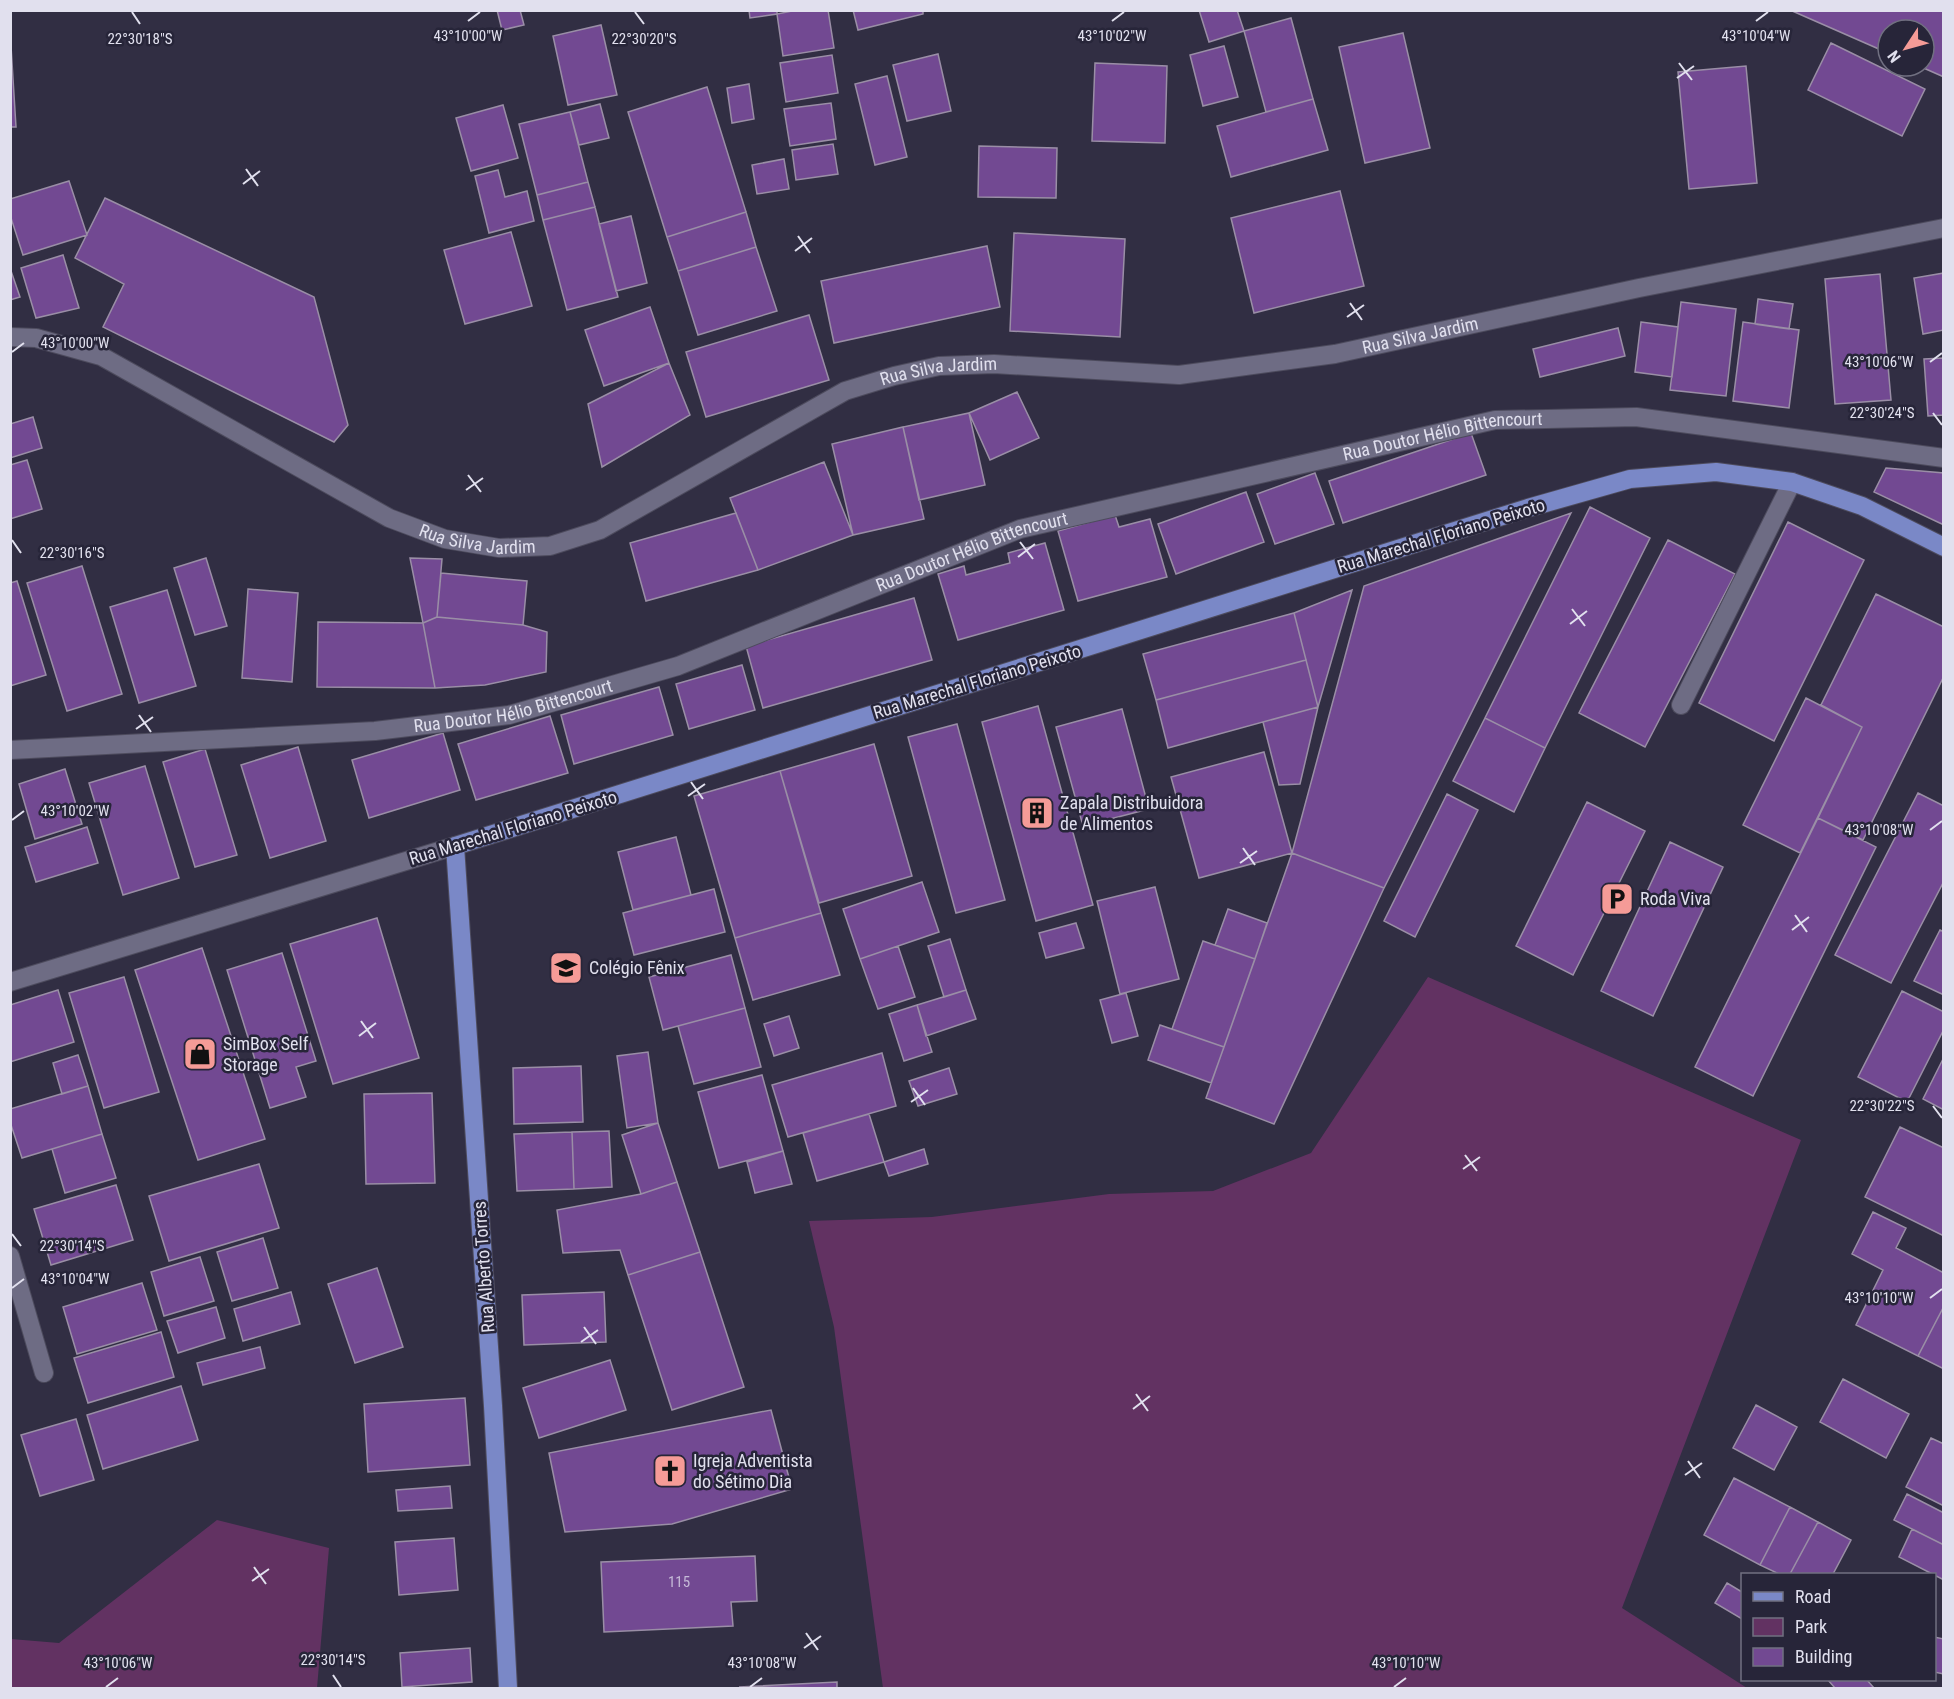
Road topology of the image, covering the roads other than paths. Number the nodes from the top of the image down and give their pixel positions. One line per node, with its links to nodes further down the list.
1 (1944, 228): 2 (street, Rua Silva Jardim)
2 (10, 338)
3 (1944, 458): 7 (street, Rua Doutor Hélio Bittencourt)
4 (1792, 482): 5 (main road, Rua Marechal Floriano Peixoto); 6 (street); 8 (main road, Rua Marechal Floriano Peixoto)
5 (1944, 547)
6 (1681, 705)
7 (10, 750)
8 (455, 846): 9 (street, Rua Marechal Floriano Peixoto); 12 (main road, Rua Alberto Torres)
9 (10, 982)
10 (10, 1256): 11 (street)
11 (44, 1373)
12 (508, 1689)

